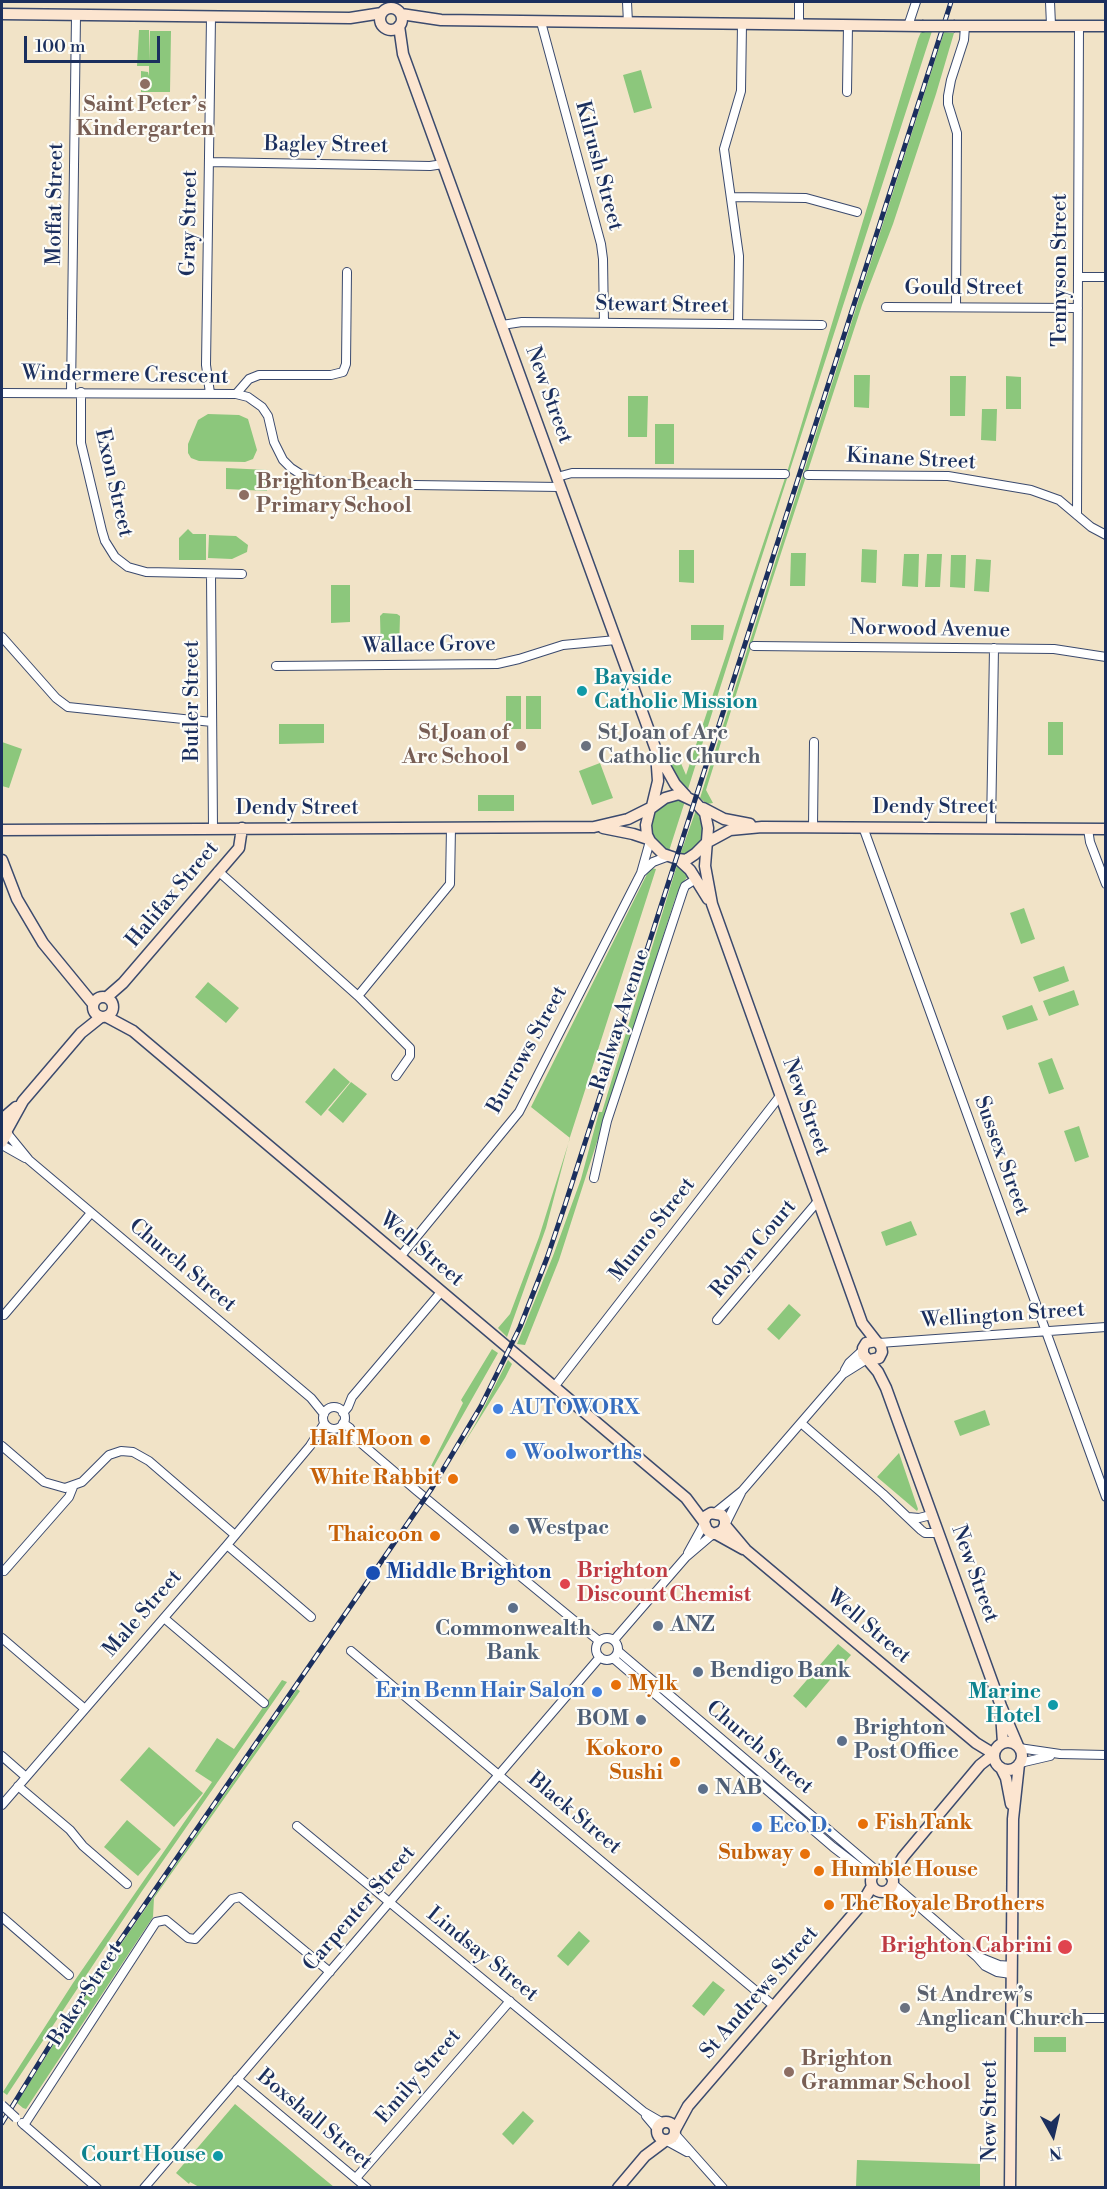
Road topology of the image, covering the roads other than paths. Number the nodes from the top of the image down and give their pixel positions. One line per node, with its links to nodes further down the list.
1 (627, 2): 12 (street)
2 (799, 2): 14 (street)
3 (916, 2): 17 (street)
4 (1050, 2): 16 (street)
5 (382, 9): 7 (street); 10 (street); 21 (street)
6 (2, 14): 8 (street)
7 (397, 15): 11 (street); 21 (street); 22 (street, New Street)
8 (76, 16): 9 (street); 38 (street, Moffat Street)
9 (211, 17): 10 (street); 24 (street, Gray Street)
10 (350, 18): 21 (street)
11 (541, 22): 12 (street); 34 (street, Kilrush Street)
12 (628, 23): 13 (street)
13 (742, 24): 14 (street); 26 (street)
14 (799, 25): 15 (street)
15 (848, 25): 17 (street); 23 (street)
16 (1051, 25): 18 (street); 19 (street)
17 (908, 26): 18 (street, bridge)
18 (960, 26): 32 (street)
19 (1079, 26): 20 (street); 29 (street, Tennyson Street)
20 (1106, 26)
21 (385, 27): 22 (street, New Street)
22 (403, 54): 25 (street, New Street)
23 (848, 92)
24 (209, 162): 25 (street, Bagley Street); 41 (street, Gray Street)
25 (442, 164): 36 (street, New Street)
26 (730, 197): 27 (street); 35 (street)
27 (857, 212)
28 (347, 272): 42 (street)
29 (1079, 277): 30 (street); 33 (street, Tennyson Street)
30 (1106, 277)
31 (886, 307): 32 (street, Gould Street)
32 (956, 307): 33 (street, Gould Street)
33 (1078, 308): 46 (street, Tennyson Street)
34 (604, 323): 35 (street, Stewart Street); 36 (street, Stewart Street)
35 (738, 324): 37 (street, Stewart Street)
36 (502, 325): 45 (street, New Street)
37 (822, 325)
38 (71, 392): 39 (street, Windermere Crescent); 40 (street, Windermere Crescent)
39 (81, 392): 41 (street, Windermere Crescent); 48 (street, Exon Street)
40 (2, 393)
41 (210, 393): 42 (street, Windermere Crescent)
42 (236, 394): 45 (street, Windermere Crescent)
43 (784, 474): 45 (street)
44 (808, 475): 46 (street, Kinane Street)
45 (558, 482): 51 (street, New Street)
46 (1077, 515): 47 (street, Kinane Street)
47 (1106, 535)
48 (211, 574): 49 (street, Exon Street); 56 (street, Butler Street)
49 (242, 574)
50 (2, 637): 56 (street)
51 (616, 640): 55 (street, Wallace Grove); 58 (street, New Street)
52 (754, 646): 53 (street, Norwood Avenue)
53 (994, 648): 54 (street, Norwood Avenue); 68 (street)
54 (1106, 657)
55 (276, 666)
56 (212, 722): 69 (street, Butler Street)
57 (814, 742): 65 (street)
58 (656, 750): 59 (street, New Street); 60 (street, New Street)
59 (686, 796): 60 (street); 61 (street)
60 (652, 807): 63 (street, Dendy Street); 73 (street)
61 (700, 807): 64 (street, Dendy Street); 74 (street)
62 (451, 827): 63 (street, Dendy Street); 67 (street, Dendy Street); 81 (street)
63 (594, 827): 73 (street, Dendy Street)
64 (762, 827): 65 (street, Dendy Street); 74 (street, Dendy Street)
65 (813, 827): 66 (street, Dendy Street)
66 (863, 827): 68 (street, Dendy Street); 95 (street, Sussex Street)
67 (242, 828): 69 (street, Dendy Street); 77 (street, Halifax Street)
68 (991, 828): 70 (street, Dendy Street)
69 (213, 829): 72 (street, Dendy Street)
70 (1088, 829): 71 (street, Dendy Street); 80 (street)
71 (1106, 829)
72 (2, 830)
73 (649, 840): 75 (street); 78 (street, Burrows Street)
74 (705, 844): 75 (street); 79 (street, New Street)
75 (674, 858): 78 (street); 79 (street)
76 (2, 860): 82 (street, Well Street)
77 (218, 871): 81 (street); 82 (street, Halifax Street)
78 (641, 873): 90 (street, Burrows Street)
79 (701, 876): 84 (street, New Street); 87 (street, Railway Avenue)
80 (1106, 884)
81 (357, 996): 83 (street)
82 (104, 1007): 85 (street, Halifax Street); 90 (street, Well Street)
83 (396, 1076)
84 (780, 1096): 88 (street, New Street); 97 (street, Munro Street)
85 (3, 1132): 86 (street, Church Street); 86 (street, Church Street)
86 (29, 1160): 89 (street, Church Street)
87 (594, 1178)
88 (818, 1201): 93 (street, Robyn Court); 96 (street, New Street)
89 (91, 1213): 92 (street); 98 (street, Church Street)
90 (400, 1257): 91 (street, Well Street)
91 (441, 1292): 97 (street, Well Street); 98 (street)
92 (4, 1315)
93 (717, 1320)
94 (1106, 1327): 95 (street, Wellington Street)
95 (1046, 1331): 96 (street, Wellington Street); 104 (street, Sussex Street)
96 (873, 1351): 99 (street); 107 (street, New Street)
97 (554, 1387): 105 (street, Well Street)
98 (333, 1411): 100 (street); 100 (street)
99 (801, 1423): 103 (street); 108 (street)
100 (334, 1426): 113 (street, Male Street); 122 (street)
101 (2, 1446): 102 (street)
102 (73, 1487): 113 (street); 117 (street)
103 (742, 1491): 106 (street); 110 (street)
104 (1106, 1497)
105 (686, 1498): 106 (street, Well Street); 109 (street, Well Street)
106 (715, 1512): 109 (street); 110 (street)
107 (931, 1515): 108 (street); 111 (street, New Street)
108 (908, 1516): 111 (street)
109 (704, 1523): 112 (street); 116 (street)
110 (725, 1524): 112 (street); 115 (street, Well Street)
111 (938, 1533): 127 (street, New Street)
112 (714, 1534): 115 (street, Well Street); 116 (street)
113 (235, 1535): 114 (street, Male Street)
114 (227, 1545): 118 (street); 119 (street, Male Street)
115 (746, 1550): 129 (street, Well Street)
116 (686, 1557): 121 (street)
117 (4, 1571)
118 (311, 1617)
119 (164, 1618): 126 (street); 128 (street, Male Street)
120 (2, 1638): 128 (street)
121 (614, 1640): 122 (street); 124 (street)
122 (599, 1641): 125 (street)
123 (351, 1651): 139 (street, Black Street)
124 (615, 1655): 125 (street); 146 (street, Church Street)
125 (600, 1657): 139 (street, Carpenter Street)
126 (264, 1703)
127 (1001, 1706): 131 (street, New Street); 132 (street, New Street)
128 (85, 1709): 140 (street, Male Street)
129 (966, 1733): 130 (street, Well Street); 131 (street, Well Street)
130 (976, 1743): 133 (street, Well Street); 141 (street)
131 (1002, 1743): 132 (street); 133 (street)
132 (1019, 1747): 134 (street); 137 (street)
133 (994, 1754): 138 (street); 141 (street, St Andrews Street)
134 (1060, 1754): 135 (street); 137 (street)
135 (1106, 1755)
136 (2, 1756): 140 (street)
137 (1019, 1764): 138 (street); 144 (street, New Street)
138 (1000, 1767): 141 (street, St Andrews Street); 144 (street, New Street)
139 (499, 1775): 148 (street, Carpenter Street); 154 (street, Black Street)
140 (26, 1777): 142 (street, Male Street)
141 (970, 1779): 146 (street, St Andrews Street)
142 (18, 1786): 143 (street, Male Street); 147 (street)
143 (2, 1804)
144 (1013, 1819): 150 (street, New Street)
145 (297, 1826): 148 (street, Lindsay Street)
146 (882, 1880): 150 (street, Church Street); 154 (street, St Andrews Street)
147 (127, 1884)
148 (390, 1902): 151 (street, Carpenter Street); 153 (street, Lindsay Street)
149 (2, 1917): 152 (street)
150 (1012, 1970): 155 (street, New Street)
151 (330, 1972): 157 (street, Carpenter Street); 159 (street, Baker Street)
152 (69, 1975)
153 (510, 2001): 160 (street, Lindsay Street); 161 (street, Emily Street)
154 (774, 2006): 160 (street, St Andrews Street)
155 (1011, 2018): 156 (street); 167 (street, New Street)
156 (1106, 2018)
157 (237, 2079): 161 (street, Boxshall Street); 162 (street, Carpenter Street)
158 (2, 2105): 159 (street, bridge)
159 (24, 2125): 163 (street)
160 (666, 2131): 165 (street, St Andrews Street); 166 (street, Lindsay Street)
161 (356, 2178): 164 (street, Boxshall Street)
162 (146, 2186)
163 (97, 2187)
164 (367, 2187)
165 (618, 2187)
166 (723, 2187)
167 (1010, 2187)

